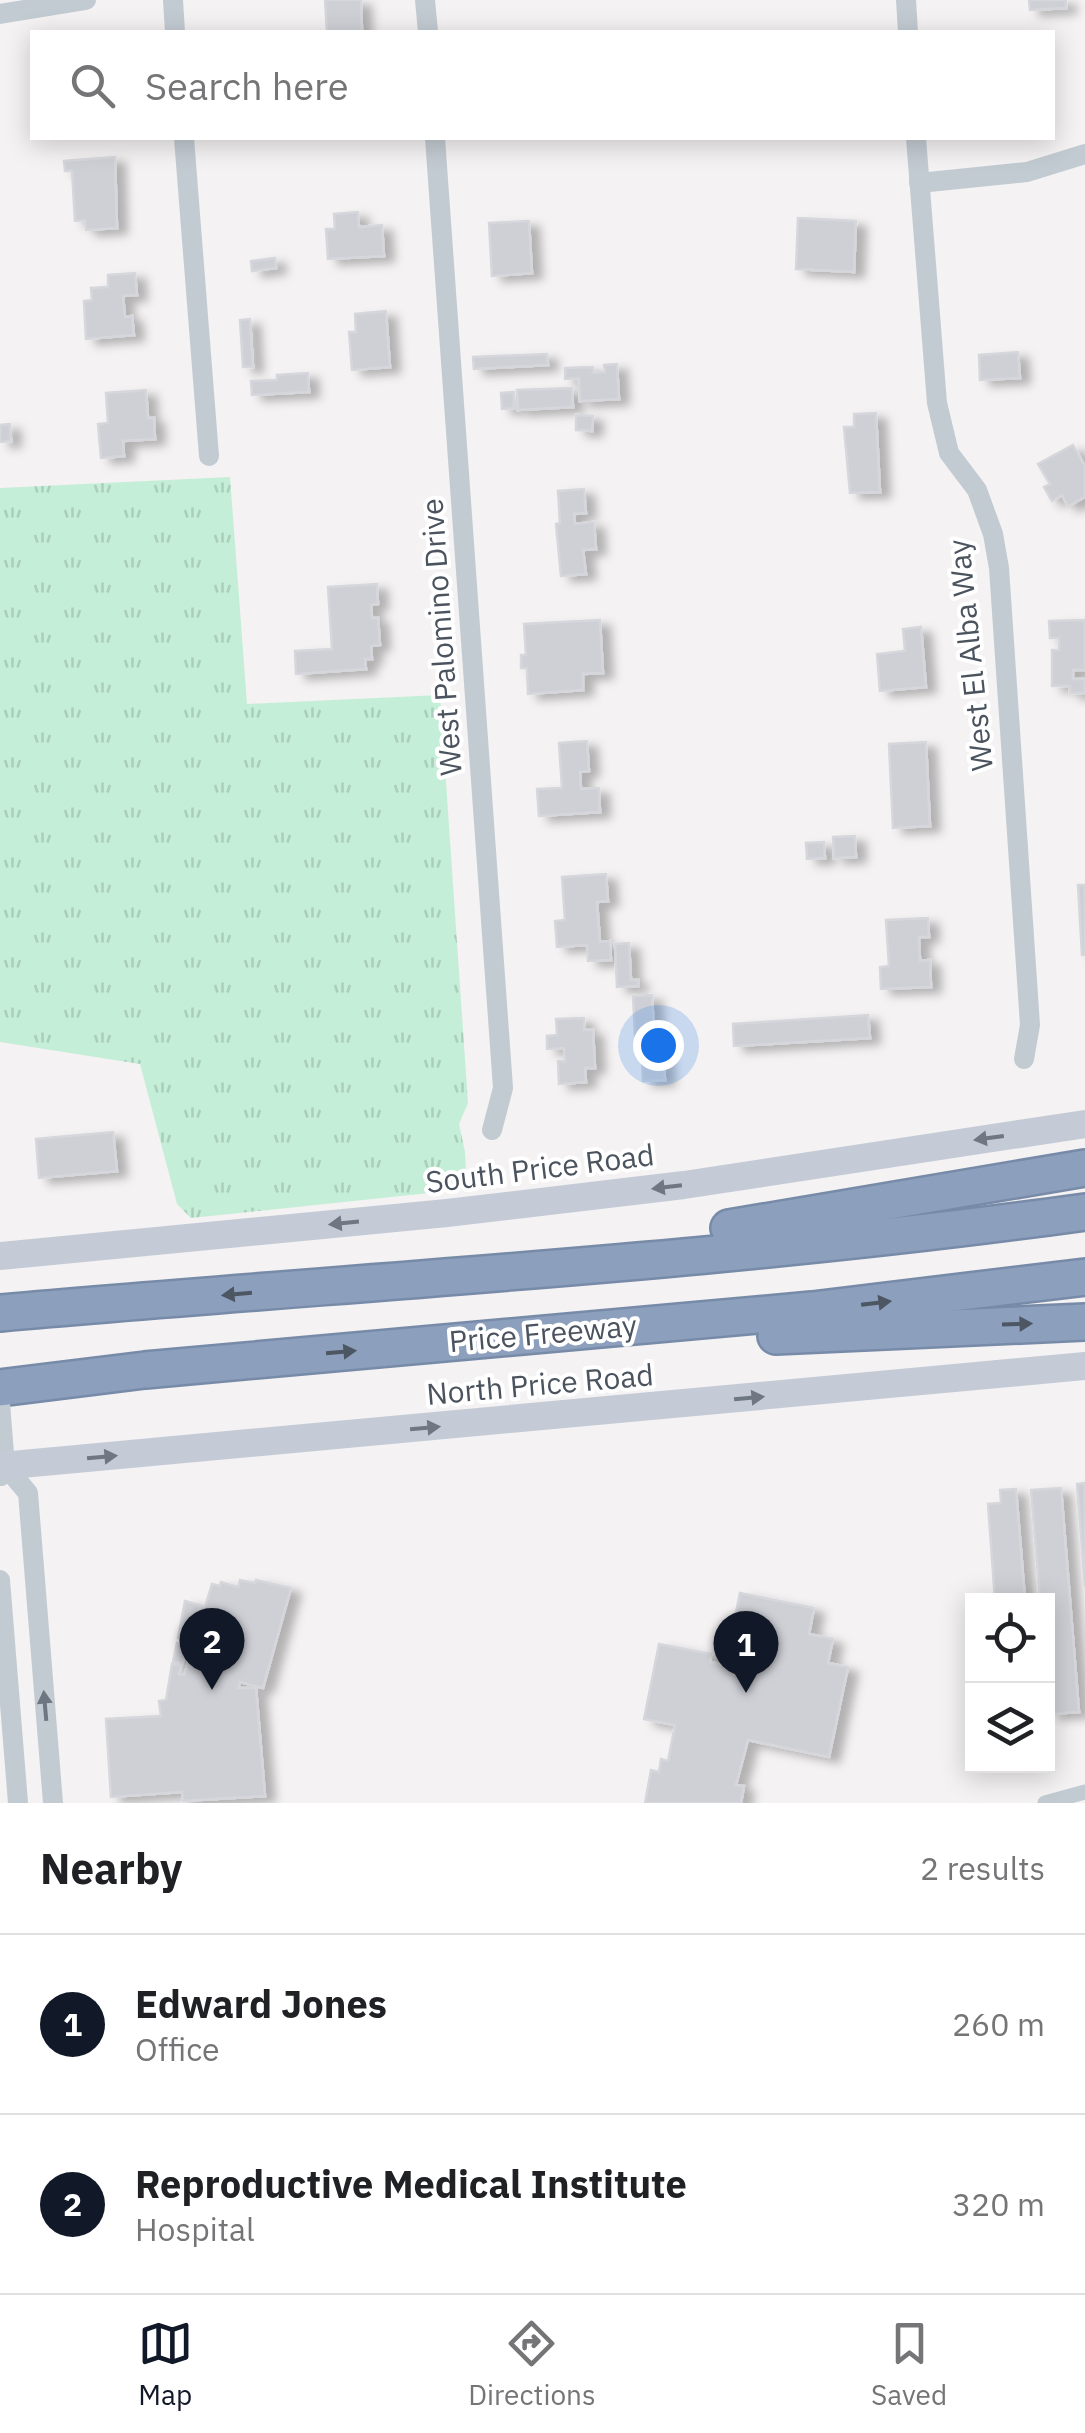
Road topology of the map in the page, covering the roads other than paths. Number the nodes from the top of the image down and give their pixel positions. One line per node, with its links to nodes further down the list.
1 (86, 0): 5 (street)
2 (173, 0): 6 (street)
3 (425, 0): 7 (street)
4 (906, 0): 8 (street)
5 (0, 14)
6 (175, 30)
7 (428, 30)
8 (908, 30)
9 (184, 140): 14 (street)
10 (435, 140): 17 (street, West Palomino Drive)
11 (916, 140): 13 (street, West El Alba Way)
12 (1085, 154): 13 (street)
13 (919, 183): 15 (street, West El Alba Way)
14 (209, 456)
15 (1024, 1059)
16 (1085, 1124): 20 (main road, South Price Road, one-way to 20)
17 (492, 1130)
18 (1085, 1168): 21 (highway)
19 (1085, 1212): 21 (highway)
20 (0, 1256)
21 (508, 1272): 23 (highway, one-way to 23)
22 (1085, 1278): 25 (highway, Price Freeway, one-way to 22)
23 (0, 1313)
24 (1085, 1322): 25 (highway, one-way to 24)
25 (500, 1338): 27 (highway, Price Freeway, one-way to 25)
26 (1085, 1366): 29 (main road, North Price Road, one-way to 26)
27 (0, 1388)
28 (0, 1403): 29 (street)
29 (2, 1463): 33 (street, one-way to 29)
30 (0, 1580): 32 (street)
31 (1085, 1792): 34 (street)
32 (18, 1803)
33 (54, 1803)
34 (1045, 1803)

